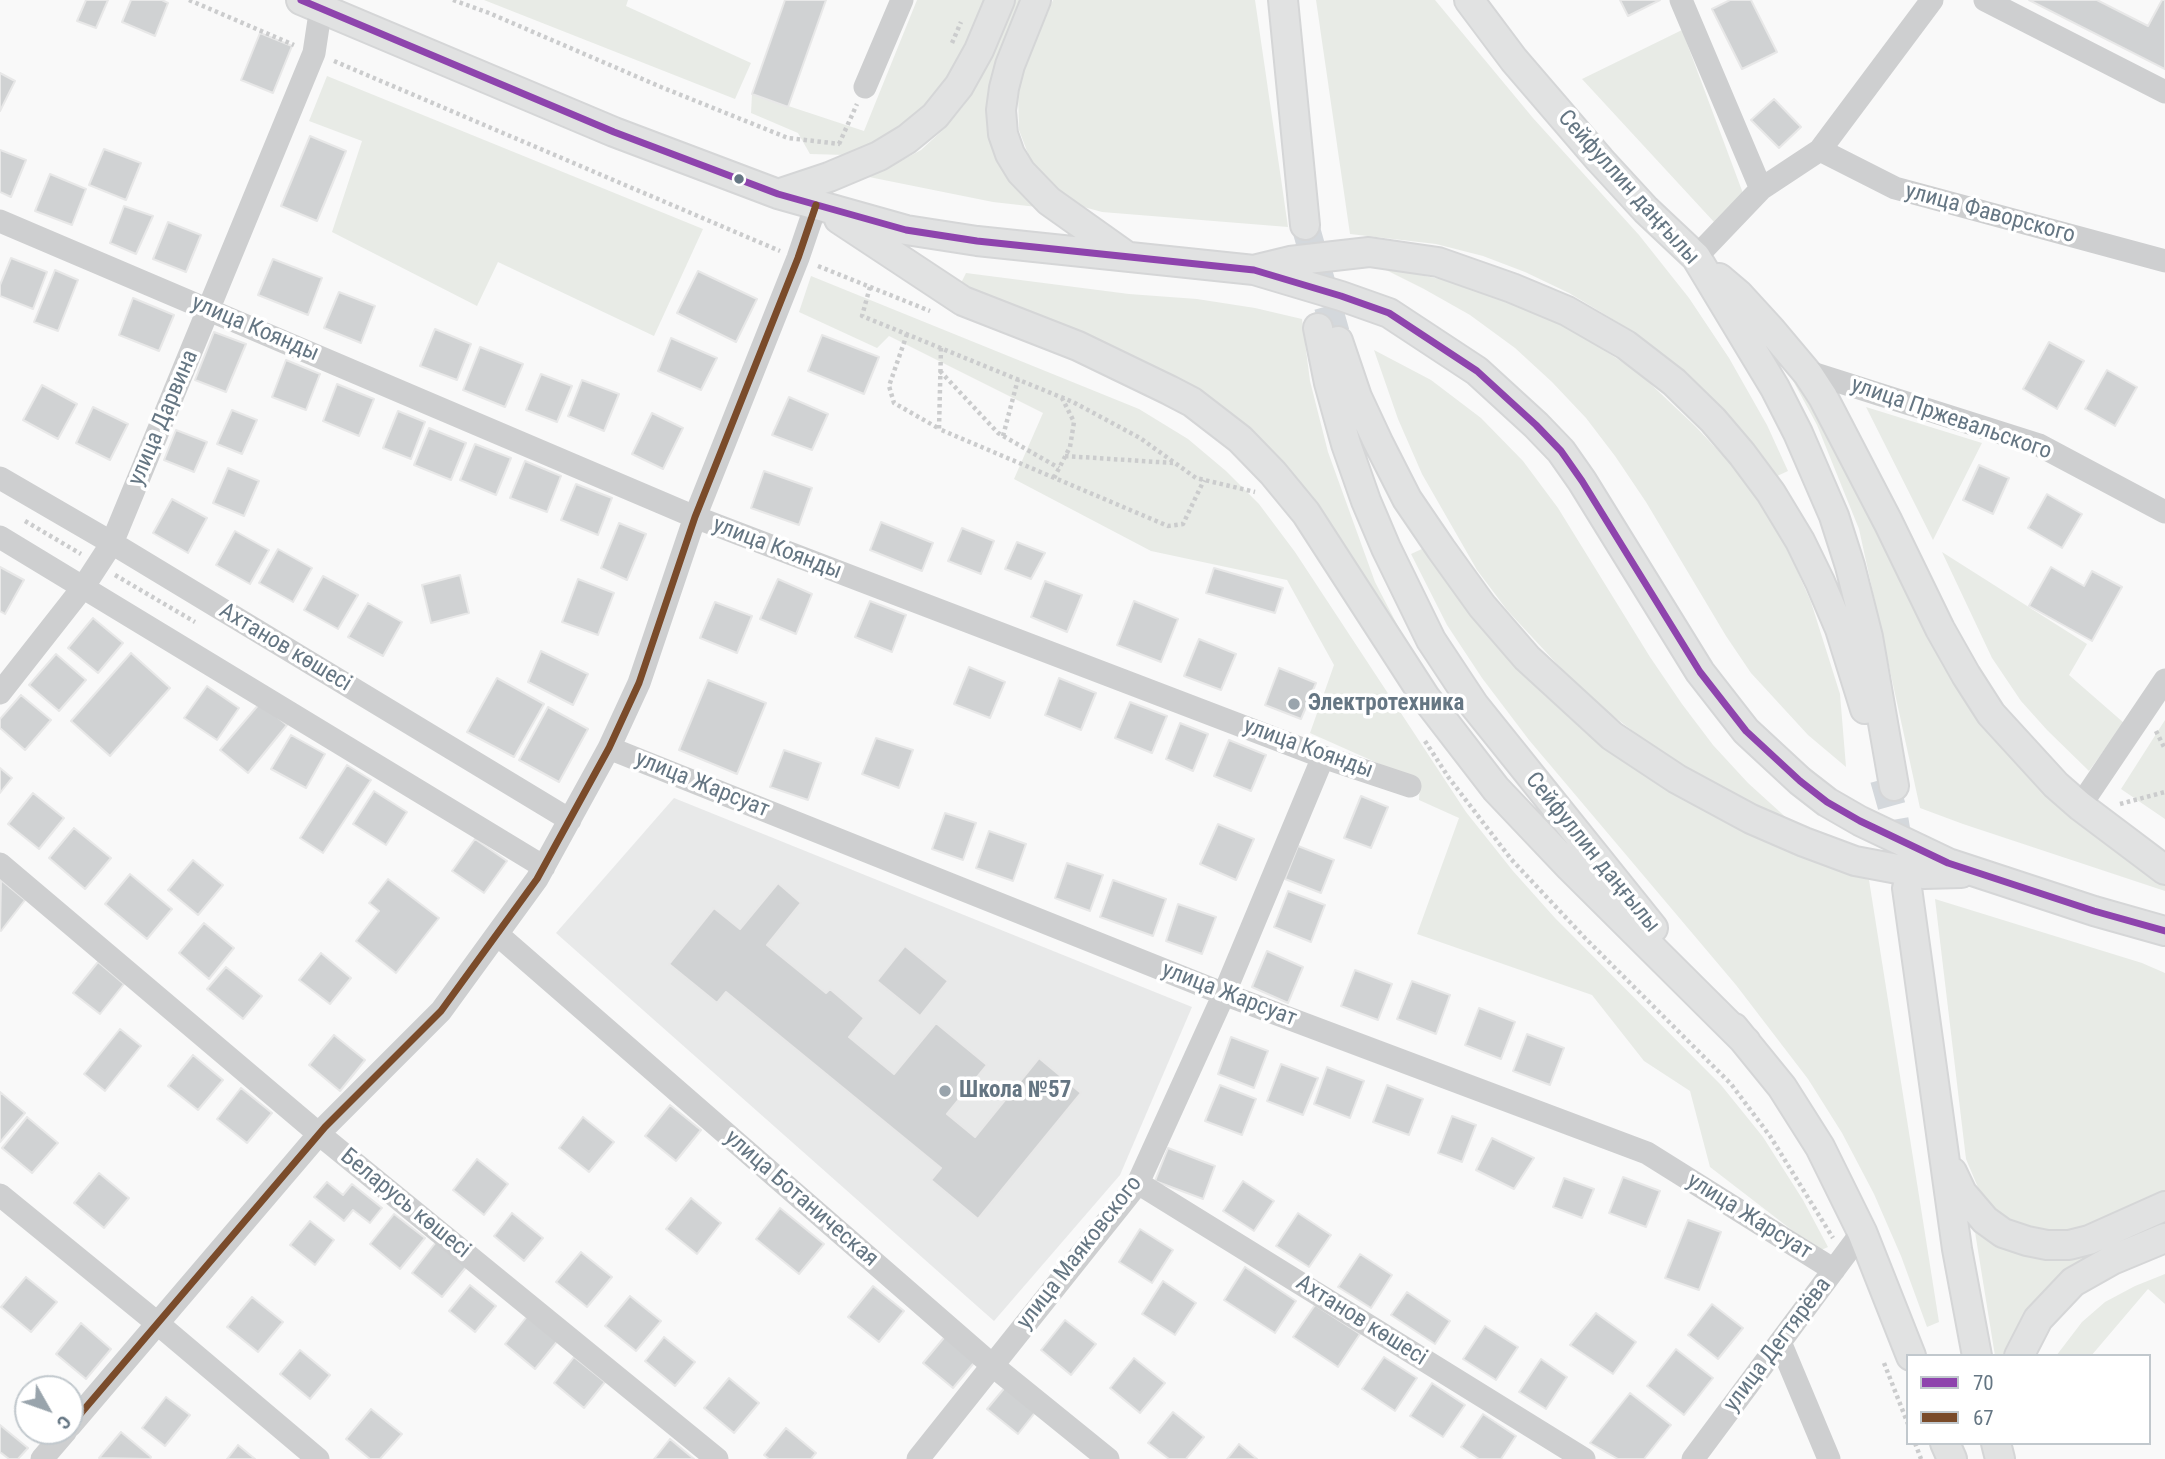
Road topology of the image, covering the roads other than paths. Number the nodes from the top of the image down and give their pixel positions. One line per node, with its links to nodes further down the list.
1 (902, 0): 10 (street)
2 (1000, 0): 14 (main road)
3 (1036, 0): 18 (main road)
4 (1283, 0): 17 (main road)
5 (1469, 0): 19 (main road, Сейфуллин даңғылы)
6 (1681, 0): 13 (street)
7 (1932, 0): 12 (street)
8 (1985, 0): 11 (street)
9 (315, 3): 14 (main road); 22 (street, улица Дарвина)
10 (865, 87)
11 (2165, 92)
12 (1820, 150): 13 (street); 20 (street, улица Фаворского)
13 (1761, 189): 19 (street)
14 (778, 194): 15 (main road)
15 (816, 205): 18 (main road); 26 (street); 45 (main road)
16 (0, 221): 22 (street, улица Коянды)
17 (1304, 225)
18 (1127, 256): 21 (main road)
19 (1696, 257): 21 (main road, Сейфуллин даңғылы); 23 (main road)
20 (2165, 261)
21 (1254, 270): 40 (main road)
22 (209, 309): 26 (street, улица Коянды); 28 (street, улица Дарвина)
23 (1808, 374): 25 (street, улица Пржевальского); 35 (main road)
24 (0, 478): 28 (street, Ахтанов көшесі)
25 (2165, 512)
26 (695, 517): 32 (street); 33 (street, улица Коянды)
27 (0, 537): 29 (street)
28 (112, 543): 29 (street, улица Дарвина); 36 (street, Ахтанов көшесі)
29 (84, 586): 31 (street, улица Дарвина); 38 (street)
30 (2165, 680): 35 (street)
31 (0, 692)
32 (609, 748): 36 (street); 44 (street, улица Жарсуат)
33 (1323, 757): 34 (street, улица Коянды); 44 (street, улица Маяковского)
34 (1410, 786)
35 (2080, 806): 39 (main road)
36 (570, 820): 38 (street)
37 (0, 864): 46 (street, Беларусь көшесі)
38 (544, 867): 43 (street)
39 (2165, 870)
40 (1978, 873): 42 (main road); 45 (main road, Сейфуллин даңғылы)
41 (1907, 888): 47 (main road)
42 (2165, 931)
43 (498, 934): 46 (street); 59 (street, улица Ботаническая)
44 (1224, 994): 48 (street, улица Маяковского); 53 (street, улица Жарсуат)
45 (1746, 1042): 51 (main road, Сейфуллин даңғылы)
46 (319, 1134): 54 (street); 64 (street, Беларусь көшесі)
47 (1943, 1146): 50 (main road); 57 (main road)
48 (1138, 1183): 59 (street, улица Маяковского); 67 (street, Ахтанов көшесі)
49 (0, 1195): 54 (street)
50 (2165, 1206)
51 (1862, 1231): 53 (street, улица Дегтярёва); 56 (main road, Сейфуллин даңғылы)
52 (2165, 1238): 58 (main road)
53 (1839, 1263): 55 (street, улица Дегтярёва)
54 (158, 1323): 60 (street); 63 (street)
55 (1780, 1342): 68 (street, улица Дегтярёва); 69 (street)
56 (1910, 1354)
57 (1977, 1354)
58 (2020, 1354)
59 (992, 1365): 65 (street, улица Маяковского); 66 (street, улица Ботаническая)
60 (84, 1410)
61 (54, 1445): 62 (street)
62 (42, 1459)
63 (318, 1459)
64 (717, 1459)
65 (918, 1459)
66 (1108, 1459)
67 (1584, 1459)
68 (1693, 1459)
69 (1829, 1459)

